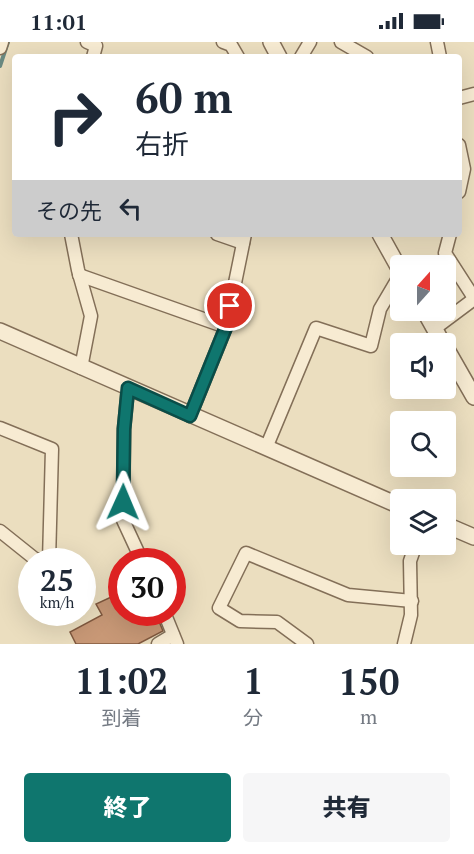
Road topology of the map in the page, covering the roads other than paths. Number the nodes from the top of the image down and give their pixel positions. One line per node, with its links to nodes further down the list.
1 (87, 42): 4 (street)
2 (223, 42): 5 (street)
3 (341, 42): 6 (street)
4 (94, 54)
5 (236, 54)
6 (362, 54)
7 (462, 151): 8 (street)
8 (469, 166): 9 (street)
9 (462, 184)
10 (72, 237): 15 (street)
11 (382, 237): 14 (street)
12 (449, 237): 17 (street)
13 (244, 239): 19 (street)
14 (392, 255)
15 (80, 275): 19 (street); 24 (street)
16 (390, 292): 29 (street)
17 (474, 299): 20 (street)
18 (430, 321): 20 (street)
19 (226, 327): 27 (street)
20 (434, 328): 22 (street)
21 (0, 331): 24 (street)
22 (437, 333)
23 (456, 366): 26 (street)
24 (81, 368): 25 (street)
25 (128, 388): 27 (street); 36 (street)
26 (474, 397)
27 (190, 416): 29 (street)
28 (0, 428): 35 (street)
29 (266, 448): 30 (street)
30 (390, 502)
31 (456, 529): 33 (street)
32 (0, 531): 34 (street)
33 (474, 537)
34 (21, 548)
35 (50, 548)
36 (136, 548)
37 (412, 555): 38 (street)
38 (412, 601): 41 (street); 42 (street)
39 (175, 639): 40 (street)
40 (158, 644)
41 (307, 644)
42 (404, 644)

